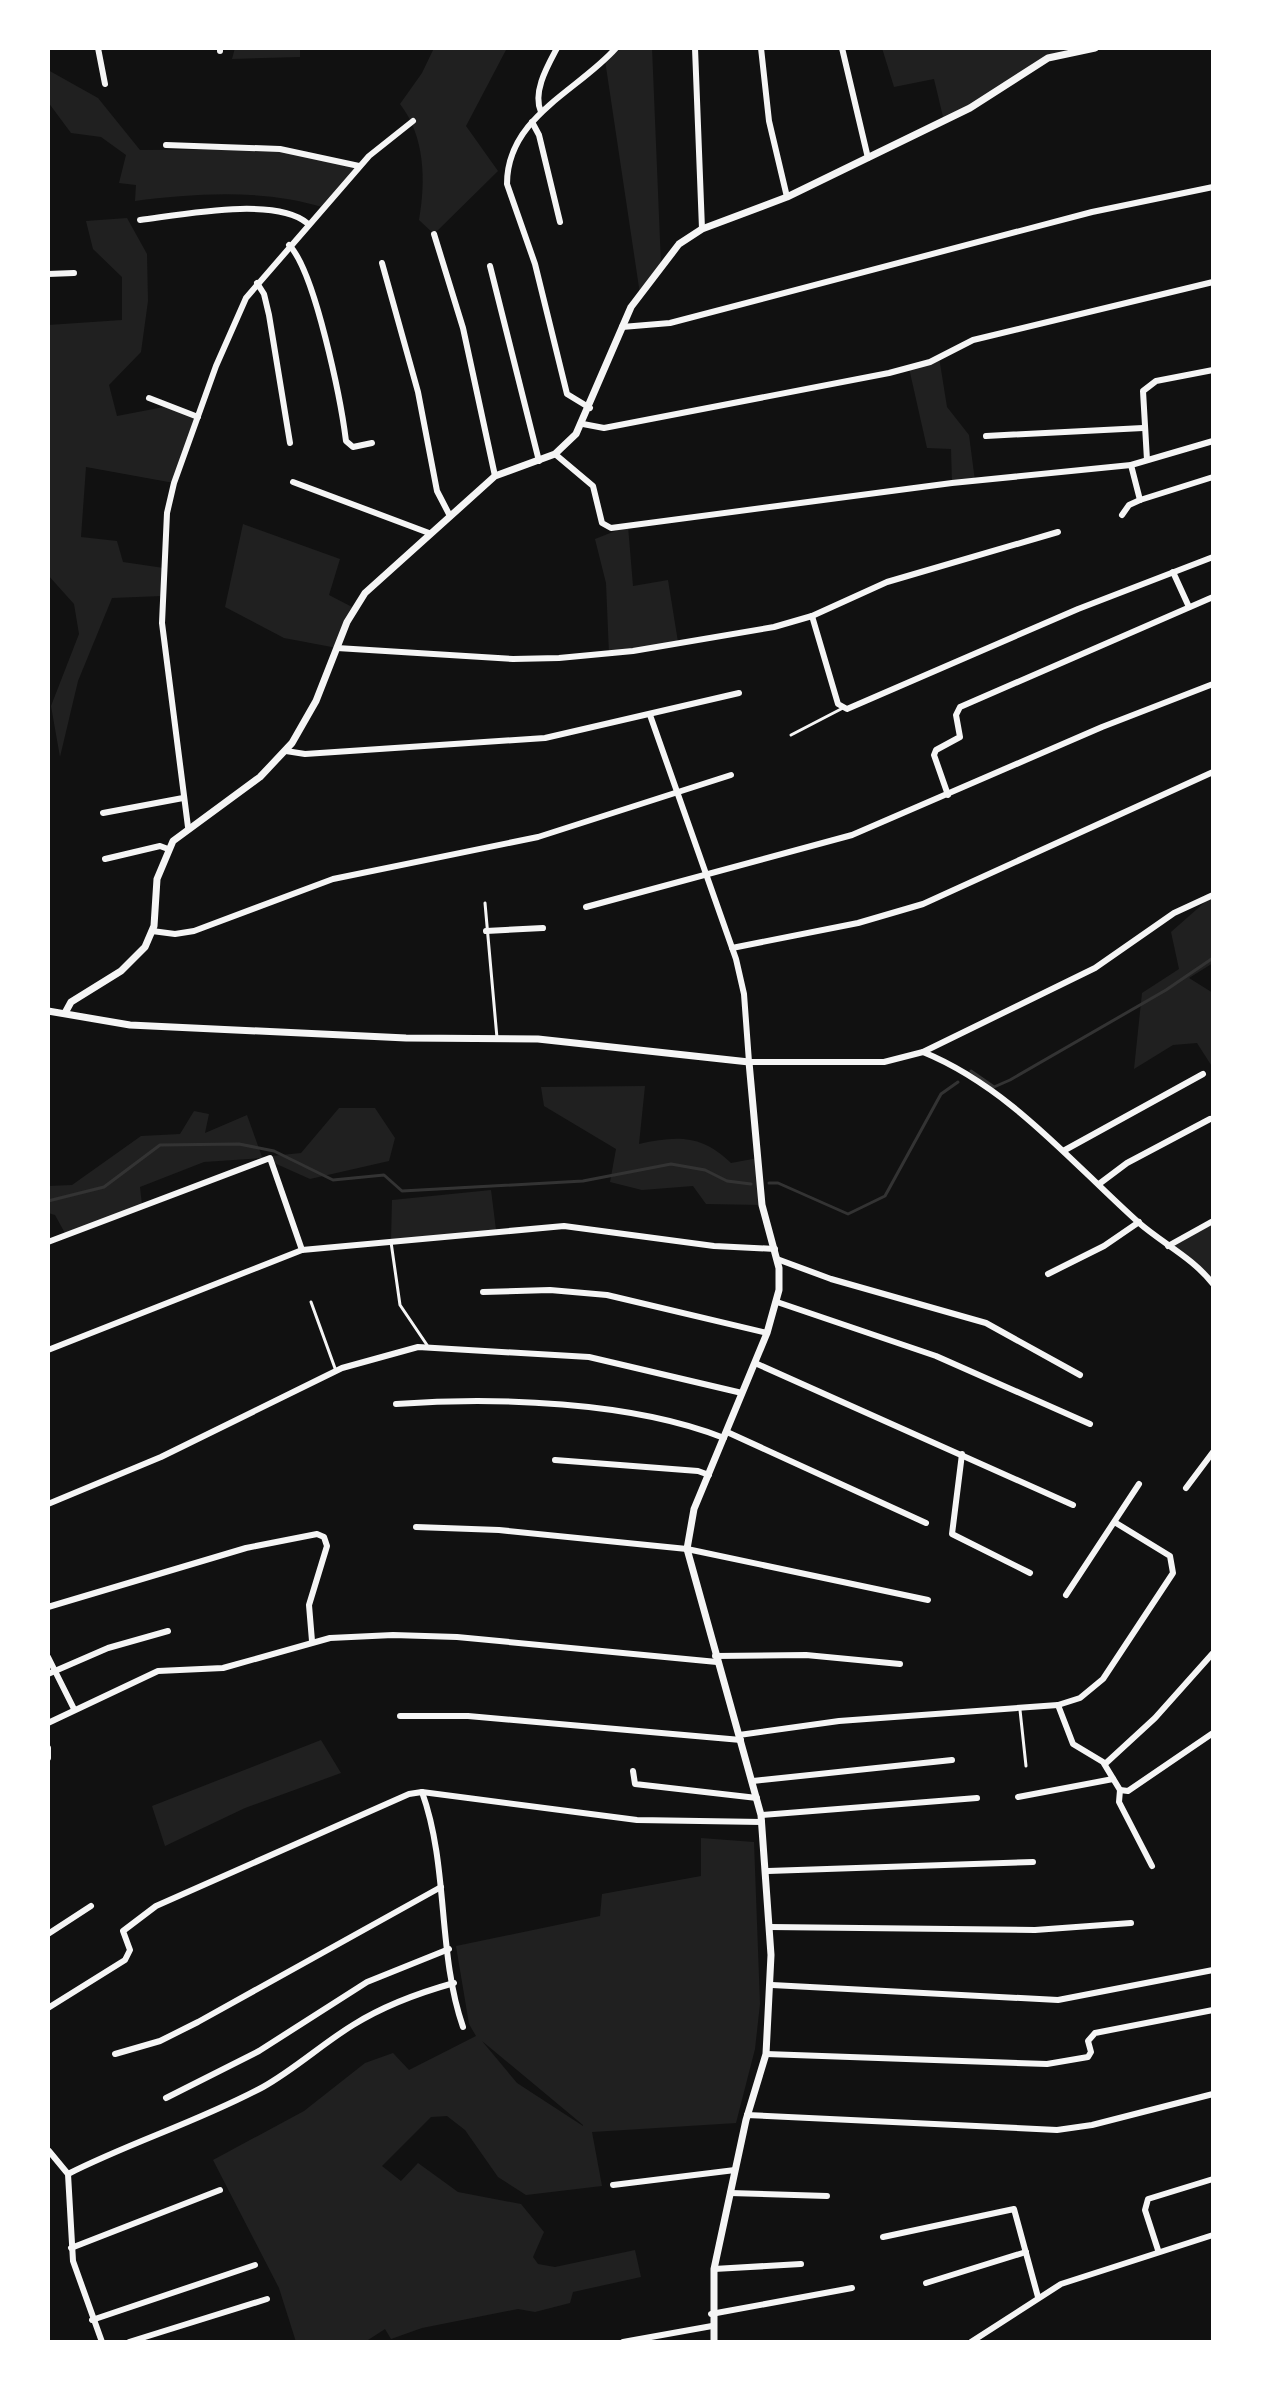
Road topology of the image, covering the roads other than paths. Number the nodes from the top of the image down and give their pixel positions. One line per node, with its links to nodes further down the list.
1 (98, 48): 8 (street)
2 (557, 48): 9 (street)
3 (616, 48): 9 (street)
4 (695, 48): 20 (street)
5 (761, 48): 16 (street)
6 (842, 48): 13 (street)
7 (1095, 48): 13 (street)
8 (105, 84)
9 (541, 112): 11 (street)
10 (413, 121): 14 (street)
11 (532, 122): 18 (street); 32 (street)
12 (166, 145): 14 (street)
13 (868, 158): 16 (street)
14 (359, 166): 19 (street)
15 (1213, 187): 29 (street)
16 (787, 197): 20 (street)
17 (140, 220): 19 (street)
18 (560, 222)
19 (307, 223): 22 (street)
20 (702, 229): 29 (street)
21 (434, 234): 44 (street)
22 (289, 245): 28 (street); 39 (street)
23 (382, 263): 49 (street)
24 (490, 266): 42 (street)
25 (74, 273): 26 (street)
26 (48, 274)
27 (1213, 282): 34 (street)
28 (257, 283): 33 (street); 38 (street)
29 (622, 327): 32 (street)
30 (1213, 370): 35 (street)
31 (149, 398): 33 (street)
32 (590, 408): 34 (street)
33 (198, 417): 68 (street)
34 (583, 424): 40 (street)
35 (1143, 428): 36 (street); 41 (street)
36 (986, 436)
37 (1213, 441): 41 (street)
38 (290, 443)
39 (372, 443)
40 (555, 454): 42 (street); 43 (street)
41 (1147, 460): 43 (street)
42 (539, 461): 44 (street)
43 (1131, 465): 47 (street)
44 (495, 476): 49 (street)
45 (1213, 477): 47 (street)
46 (293, 482): 51 (street)
47 (1140, 500): 48 (street)
48 (1122, 515)
49 (450, 516): 51 (street)
50 (1058, 532): 56 (street)
51 (429, 533): 57 (street)
52 (1213, 557): 53 (street)
53 (1173, 572): 55 (street); 60 (street)
54 (1213, 597): 55 (street)
55 (1189, 607): 67 (street)
56 (812, 616): 57 (street); 60 (street)
57 (337, 648): 63 (street)
58 (1213, 684): 67 (street)
59 (739, 693): 61 (street)
60 (843, 708): 62 (lane)
61 (650, 715): 63 (street); 66 (street)
62 (791, 735)
63 (286, 751): 70 (street)
64 (1213, 772): 80 (street)
65 (731, 775): 66 (street)
66 (678, 792): 73 (street); 78 (street)
67 (948, 795): 73 (street)
68 (183, 798): 69 (street); 70 (street)
69 (103, 813)
70 (188, 827): 71 (street)
71 (168, 849): 72 (street); 78 (street)
72 (105, 859)
73 (705, 876): 76 (street); 80 (street)
74 (1213, 895): 84 (street)
75 (485, 903): 79 (lane)
76 (586, 907)
77 (543, 928): 79 (street)
78 (152, 931): 82 (street)
79 (486, 931): 83 (lane)
80 (732, 948): 85 (street)
81 (48, 1011): 82 (street)
82 (65, 1013): 83 (street)
83 (497, 1038): 85 (street)
84 (923, 1052): 85 (street); 88 (street)
85 (749, 1062): 95 (street)
86 (1203, 1074): 88 (street)
87 (1210, 1119): 89 (street)
88 (1065, 1150): 89 (street)
89 (1099, 1184): 91 (street)
90 (1213, 1221): 94 (street)
91 (1139, 1222): 94 (street); 98 (street)
92 (48, 1242): 96 (street)
93 (391, 1242): 95 (street); 96 (street); 104 (lane)
94 (1168, 1246): 99 (street)
95 (775, 1249): 97 (street)
96 (302, 1250): 105 (street)
97 (777, 1259): 102 (street); 108 (street)
98 (1048, 1274)
99 (1213, 1284)
100 (483, 1292): 103 (street)
101 (311, 1302): 107 (lane)
102 (777, 1302): 103 (street); 111 (street)
103 (767, 1333): 106 (street)
104 (428, 1347): 107 (street); 109 (street)
105 (48, 1350)
106 (755, 1363): 109 (street); 114 (street)
107 (336, 1371): 119 (street)
108 (1080, 1375)
109 (742, 1393): 112 (street)
110 (396, 1404): 112 (street)
111 (1090, 1424)
112 (726, 1435): 116 (street); 121 (street)
113 (1213, 1452): 118 (street)
114 (962, 1454): 120 (street); 125 (street)
115 (555, 1460): 116 (street)
116 (709, 1475): 124 (street)
117 (1139, 1484): 122 (street)
118 (1186, 1488)
119 (48, 1504)
120 (1073, 1505)
121 (926, 1523)
122 (1116, 1523): 126 (street); 136 (street)
123 (416, 1527): 124 (street)
124 (687, 1549): 127 (street); 133 (street)
125 (1030, 1573)
126 (1066, 1595)
127 (928, 1600)
128 (48, 1607): 130 (street)
129 (168, 1631): 135 (street)
130 (312, 1641): 133 (street); 138 (street)
131 (1213, 1653): 146 (street)
132 (48, 1657): 135 (street)
133 (716, 1659): 134 (street); 142 (street)
134 (900, 1664)
135 (51, 1672): 138 (street)
136 (1058, 1705): 137 (street); 146 (street)
137 (1019, 1706): 142 (street); 147 (lane)
138 (74, 1709): 140 (street)
139 (400, 1716): 142 (street)
140 (48, 1723)
141 (1213, 1733): 151 (street)
142 (740, 1738): 150 (street)
143 (48, 1748): 144 (street)
144 (48, 1758)
145 (952, 1760): 150 (street)
146 (1105, 1764): 149 (street)
147 (1026, 1766)
148 (633, 1771): 154 (street)
149 (1113, 1779): 151 (street); 153 (street)
150 (753, 1781): 154 (street)
151 (1120, 1790): 158 (street)
152 (422, 1792): 156 (street); 160 (street); 169 (street)
153 (1018, 1797)
154 (757, 1798): 156 (street)
155 (977, 1798): 156 (street)
156 (762, 1818): 159 (street)
157 (1033, 1862): 159 (street)
158 (1152, 1866)
159 (768, 1871): 163 (street)
160 (441, 1887): 165 (street); 172 (street)
161 (91, 1906): 164 (street)
162 (1131, 1923): 163 (street)
163 (770, 1927): 168 (street)
164 (48, 1934)
165 (449, 1949): 167 (street); 175 (street)
166 (1213, 1970): 168 (street)
167 (454, 1983): 171 (street); 179 (street)
168 (772, 1985): 173 (street)
169 (48, 2008)
170 (1213, 2010): 173 (street)
171 (463, 2027)
172 (115, 2054)
173 (766, 2054): 176 (street)
174 (1213, 2094): 176 (street)
175 (166, 2098)
176 (747, 2115): 178 (street)
177 (49, 2151): 179 (street)
178 (735, 2170): 181 (street); 183 (street)
179 (68, 2174): 187 (street)
180 (1213, 2179): 188 (street)
181 (613, 2185)
182 (220, 2190): 187 (street)
183 (730, 2193): 184 (street); 192 (street)
184 (827, 2196)
185 (1213, 2235): 188 (street)
186 (883, 2237): 189 (street)
187 (71, 2248): 198 (street)
188 (1158, 2250): 195 (street)
189 (1026, 2252): 193 (street); 195 (street)
190 (801, 2264): 192 (street)
191 (255, 2265): 198 (street)
192 (714, 2269): 197 (street)
193 (926, 2283)
194 (852, 2288): 197 (street)
195 (1038, 2297): 204 (street)
196 (267, 2299): 201 (street)
197 (711, 2314): 199 (street)
198 (92, 2320): 200 (street)
199 (712, 2326): 202 (street); 203 (street)
200 (102, 2342)
201 (129, 2342)
202 (623, 2342)
203 (714, 2342)
204 (971, 2342)

